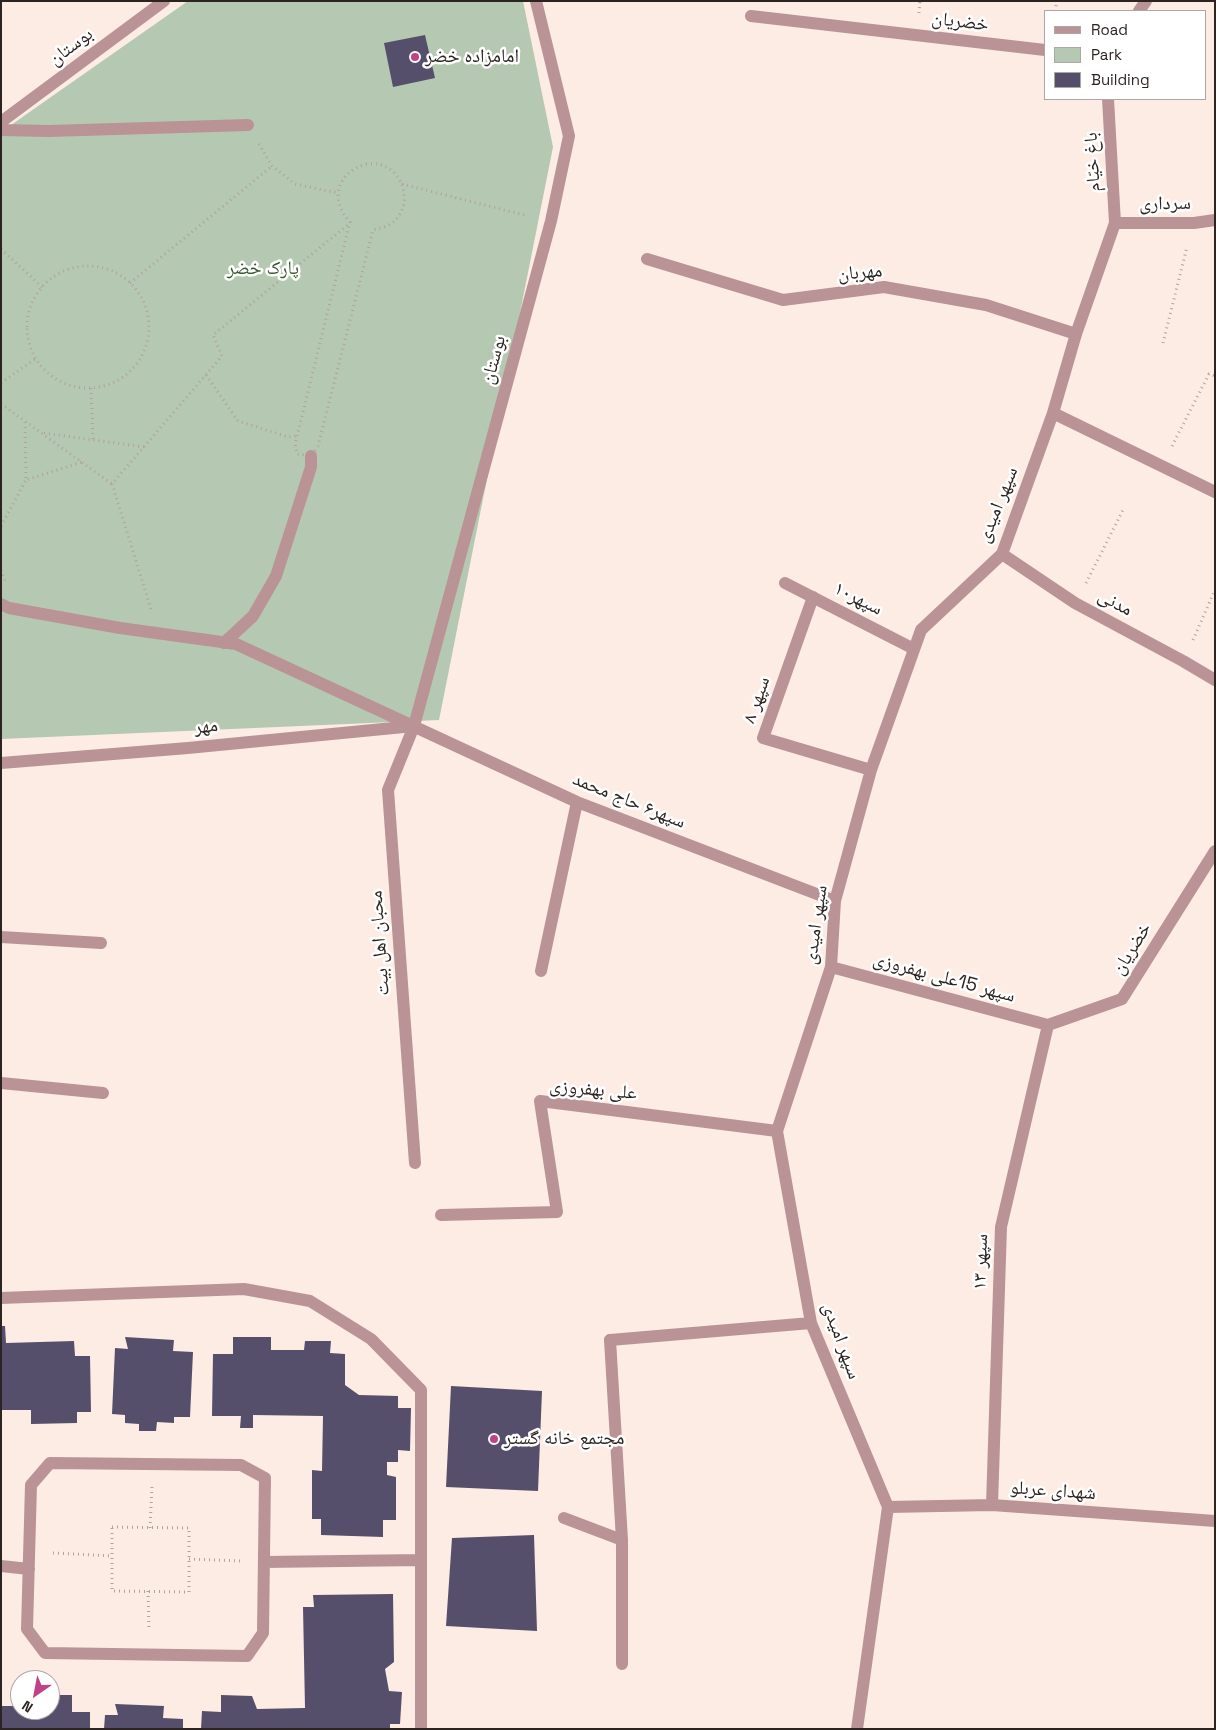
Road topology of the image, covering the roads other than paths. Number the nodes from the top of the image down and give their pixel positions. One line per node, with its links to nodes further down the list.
1 (164, 1): 6 (street, بوستان)
2 (536, 1): 23 (street, بوستان)
3 (751, 16): 4 (street, خضریان)
4 (1044, 50)
5 (1108, 100): 10 (street, باغ خیّام)
6 (1, 122)
7 (248, 125): 8 (street)
8 (1, 130)
9 (1215, 220): 10 (street, سرداری)
10 (1115, 224): 12 (street, سپهر امیدی)
11 (647, 259): 12 (street, مهربان)
12 (1076, 334): 13 (street, سپهر امیدی)
13 (1053, 413): 15 (street); 16 (street, سپهر امیدی)
14 (311, 456): 20 (street)
15 (1215, 492)
16 (1002, 554): 21 (street, سپهر امیدی); 22 (street, مدنی)
17 (785, 583): 18 (street, سپهر۱۰)
18 (813, 597): 21 (street, سپهر۱۰); 25 (street, سپهر ۸)
19 (1, 604): 20 (street, سپهر۶ حاج محمد)
20 (224, 643): 23 (street, سپهر۶ حاج محمد)
21 (914, 649): 25 (street, سپهر امیدی)
22 (1215, 680)
23 (414, 726): 24 (street, مهر); 26 (street, سپهر۶ حاج محمد); 37 (street, محبان اهل بیت)
24 (1, 763)
25 (871, 770): 28 (street, سپهر امیدی)
26 (577, 802): 28 (street, سپهر۶ حاج محمد); 32 (street)
27 (1215, 851): 33 (street, خضریان)
28 (835, 901): 31 (street, سپهر امیدی)
29 (1, 937): 30 (street)
30 (101, 943)
31 (831, 967): 33 (street, سپهر 15علی بهفروزی); 36 (street, سپهر امیدی)
32 (541, 971)
33 (1048, 1025): 41 (street, سپهر ۱۳)
34 (1, 1083): 35 (street)
35 (103, 1093)
36 (777, 1131): 38 (street, علی بهفروزی); 40 (street, سپهر امیدی)
37 (415, 1163)
38 (441, 1215)
39 (1, 1298): 46 (street)
40 (811, 1323): 42 (street, سپهر امیدی); 45 (street)
41 (992, 1505): 42 (street, شهدای عربلو); 44 (street, شهدای عربلو)
42 (888, 1507): 52 (street)
43 (564, 1518): 45 (street)
44 (1215, 1521)
45 (622, 1540): 50 (street)
46 (421, 1560): 47 (street); 51 (street)
47 (264, 1562): 49 (street); 49 (street)
48 (1, 1566): 49 (street)
49 (29, 1568)
50 (622, 1664)
51 (421, 1729)
52 (856, 1729)

